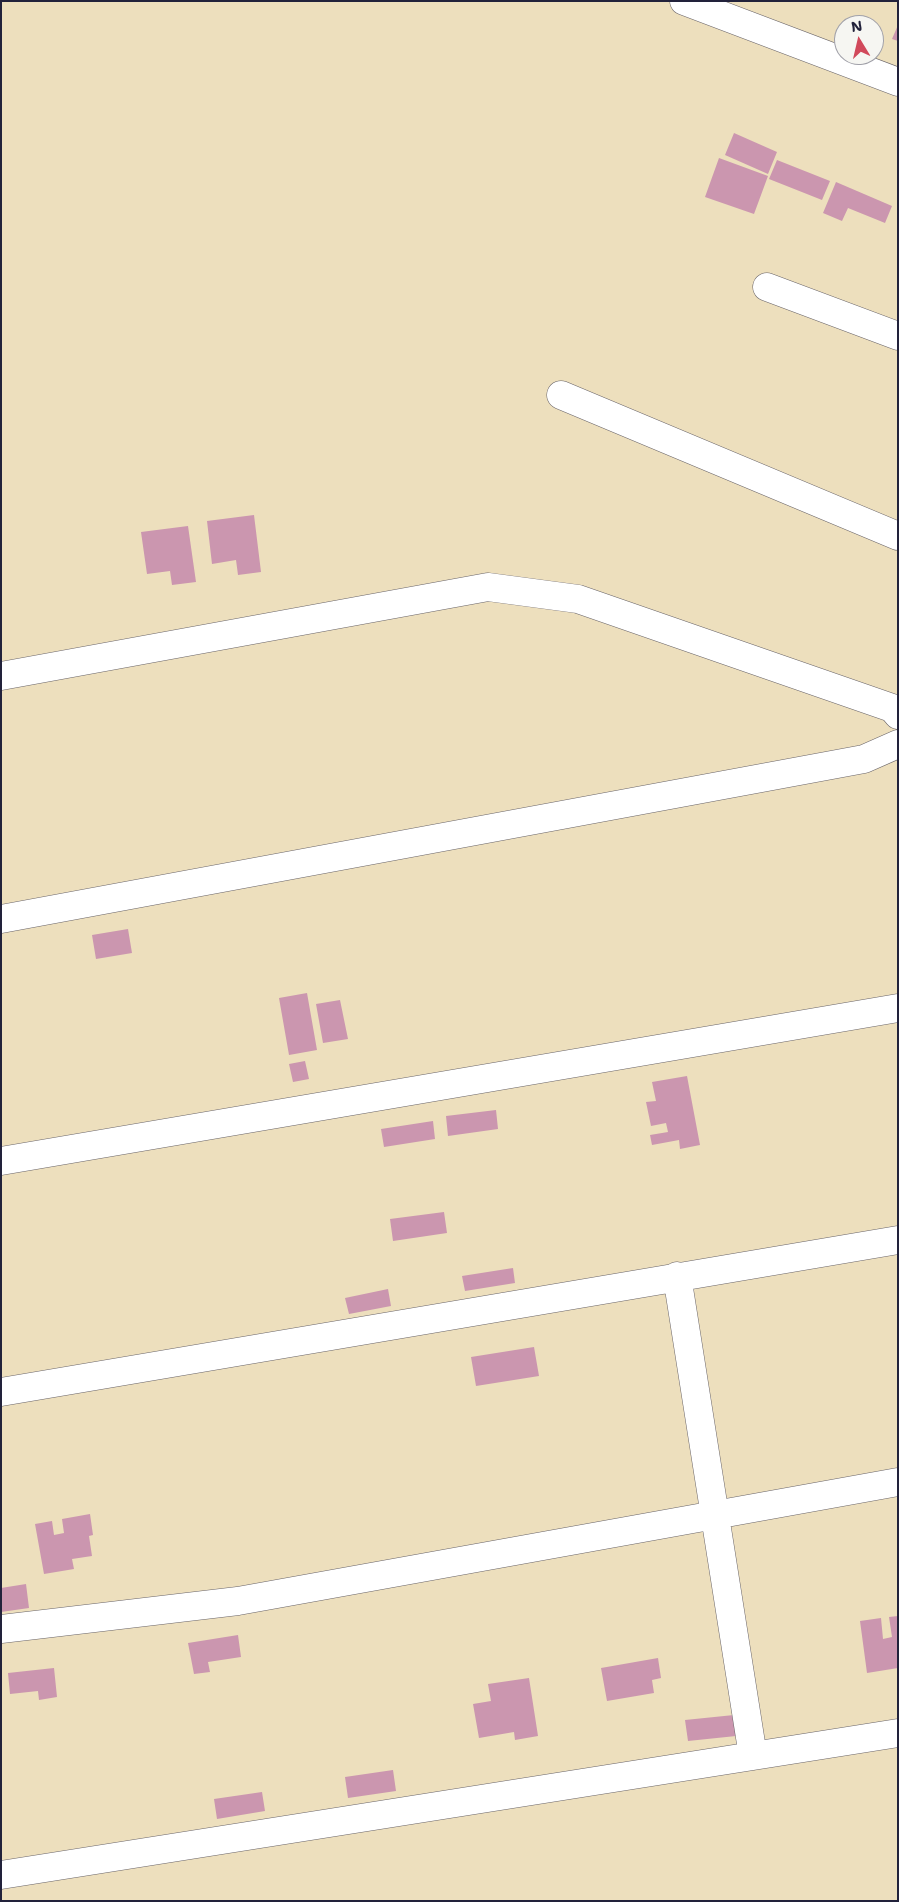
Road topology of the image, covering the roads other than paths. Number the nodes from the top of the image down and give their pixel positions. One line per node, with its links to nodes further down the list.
1 (684, 1): 2 (street)
2 (898, 82)
3 (767, 287): 4 (street)
4 (898, 336)
5 (561, 395): 6 (street)
6 (898, 536)
7 (1, 676): 8 (street)
8 (898, 714)
9 (898, 744): 10 (street)
10 (1, 919)
11 (898, 1008): 12 (street)
12 (1, 1161)
13 (898, 1240): 14 (street)
14 (677, 1276): 15 (street); 17 (street)
15 (1, 1392)
16 (898, 1482): 17 (street)
17 (714, 1514): 18 (street); 20 (street)
18 (1, 1629)
19 (898, 1733): 20 (street)
20 (753, 1756): 21 (street)
21 (1, 1875)

